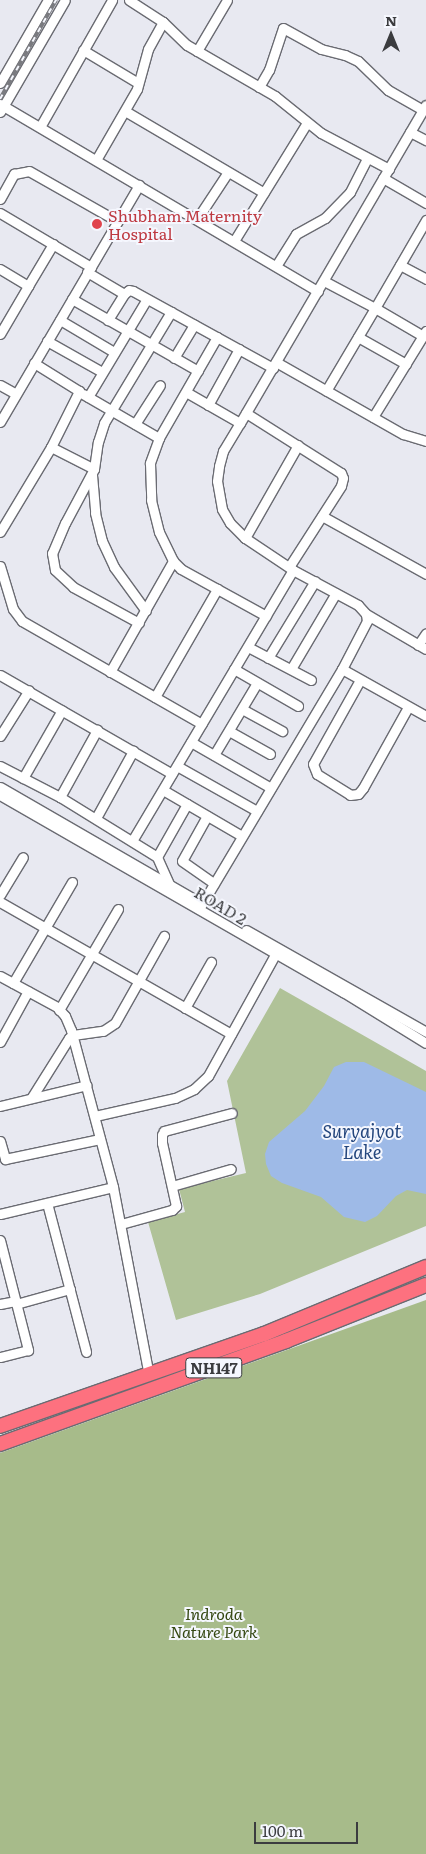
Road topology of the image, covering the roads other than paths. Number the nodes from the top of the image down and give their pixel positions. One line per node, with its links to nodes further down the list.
1 (48, 0): 9 (street)
2 (65, 0): 12 (street)
3 (112, 0): 7 (street)
4 (129, 0): 6 (street)
5 (227, 0): 8 (street)
6 (163, 22): 8 (street); 10 (street)
7 (84, 50): 10 (street); 16 (street)
8 (197, 51): 11 (street)
9 (0, 83)
10 (138, 83): 14 (street)
11 (259, 87): 13 (street); 15 (street)
12 (1, 107): 16 (street)
13 (424, 107): 17 (street)
14 (125, 111): 20 (street); 22 (street)
15 (307, 123): 19 (street); 25 (street)
16 (40, 127): 20 (street)
17 (410, 132): 18 (street); 21 (street)
18 (426, 140)
19 (367, 158): 21 (street); 35 (street)
20 (96, 160): 24 (street)
21 (389, 169): 23 (street)
22 (228, 172): 25 (street); 29 (street)
23 (383, 178): 27 (street); 39 (street)
24 (138, 185): 29 (street); 31 (street)
25 (264, 193): 32 (street)
26 (0, 198): 31 (street)
27 (426, 203)
28 (0, 213): 33 (street)
29 (197, 219): 32 (street)
30 (426, 220): 34 (street)
31 (117, 221): 37 (street)
32 (234, 241): 35 (street)
33 (53, 244): 37 (street); 40 (street)
34 (400, 265): 38 (street); 45 (street)
35 (276, 266): 41 (street)
36 (0, 269): 40 (street)
37 (89, 270): 42 (street); 43 (street)
38 (426, 279)
39 (324, 281): 41 (street); 45 (street)
40 (28, 286): 50 (street)
41 (318, 291): 62 (street)
42 (124, 294): 44 (street); 48 (street)
43 (72, 299): 47 (street); 48 (street)
44 (147, 299): 46 (street); 51 (street)
45 (375, 308): 52 (street); 54 (street)
46 (171, 312): 49 (street); 56 (street)
47 (60, 320): 55 (street); 58 (street)
48 (108, 320): 51 (street)
49 (194, 324): 53 (street); 59 (street)
50 (1, 328)
51 (128, 331): 56 (street); 58 (street)
52 (424, 333): 61 (street)
53 (216, 337): 57 (street); 63 (street)
54 (358, 337): 61 (street); 68 (street)
55 (47, 341): 60 (street); 64 (street)
56 (151, 344): 59 (street); 73 (street)
57 (239, 349): 62 (street); 72 (street)
58 (114, 352): 64 (street)
59 (174, 358): 63 (street)
60 (34, 363): 67 (street); 70 (street)
61 (406, 364): 75 (street)
62 (274, 365): 68 (street); 74 (street)
63 (198, 371): 69 (street)
64 (102, 372): 71 (street)
65 (0, 384): 70 (street)
66 (160, 385): 78 (street)
67 (79, 391): 71 (street); 82 (street)
68 (326, 391): 75 (street)
69 (186, 392): 72 (street); 79 (street)
70 (16, 394): 76 (street)
71 (88, 397): 73 (street)
72 (208, 405): 77 (street)
73 (112, 410): 78 (street); 83 (street)
74 (246, 413): 77 (street); 81 (street)
75 (373, 418): 80 (street)
76 (0, 422)
77 (240, 423): 86 (street)
78 (135, 424): 79 (street)
79 (159, 438): 87 (street)
80 (426, 441)
81 (298, 445): 84 (street); 86 (street)
82 (51, 447): 83 (street); 85 (street)
83 (93, 472): 94 (street); 97 (street)
84 (322, 516): 89 (street); 90 (street)
85 (0, 532)
86 (245, 538): 89 (street)
87 (173, 561): 92 (street); 94 (street)
88 (0, 566): 105 (street)
89 (291, 568): 91 (street); 96 (street)
90 (426, 574)
91 (315, 581): 93 (street); 101 (street)
92 (217, 589): 96 (street); 111 (street)
93 (336, 593): 95 (street); 104 (street)
94 (146, 611): 97 (street)
95 (366, 614): 100 (street); 102 (street)
96 (266, 616): 99 (street)
97 (139, 623): 105 (street)
98 (426, 633): 100 (street)
99 (248, 647): 101 (street); 103 (street)
100 (422, 647)
101 (268, 658): 104 (street)
102 (342, 669): 108 (street); 130 (street)
103 (234, 670): 109 (street); 117 (street)
104 (291, 670): 107 (street)
105 (110, 672): 111 (street)
106 (0, 675): 110 (street)
107 (311, 680)
108 (360, 680): 113 (street); 113 (street)
109 (257, 683): 112 (street); 115 (street)
110 (28, 690): 114 (street); 121 (street)
111 (155, 697): 117 (street)
112 (298, 706)
113 (408, 707): 116 (street)
114 (62, 710): 118 (street); 128 (street)
115 (242, 710): 119 (street); 120 (street)
116 (426, 716)
117 (202, 724): 122 (street)
118 (97, 730): 123 (street); 133 (street)
119 (229, 731): 124 (street); 125 (street)
120 (282, 731)
121 (0, 736)
122 (191, 742): 125 (street); 127 (street)
123 (134, 751): 127 (street); 137 (street)
124 (270, 754)
125 (214, 755): 130 (street)
126 (0, 766): 128 (street)
127 (174, 770): 131 (street); 135 (street)
128 (23, 778): 133 (street)
129 (0, 787): 144 (street, ROAD 2)
130 (271, 788): 135 (street)
131 (162, 790): 134 (street); 139 (street)
132 (0, 795): 147 (street, ROAD 2)
133 (60, 797): 137 (street)
134 (186, 804): 136 (street); 141 (street)
135 (257, 811): 138 (street)
136 (207, 816): 138 (street); 143 (street)
137 (96, 818): 139 (street)
138 (242, 836): 143 (street)
139 (132, 841): 141 (street)
140 (23, 857): 145 (street)
141 (157, 857): 144 (street)
142 (72, 882): 149 (street)
143 (214, 883): 147 (street)
144 (168, 884): 147 (street, ROAD 2)
145 (0, 895)
146 (0, 902): 149 (street)
147 (200, 906): 151 (street, ROAD 2)
148 (118, 909): 152 (street)
149 (45, 927): 152 (street); 156 (street)
150 (164, 936): 155 (street)
151 (277, 952): 160 (street, ROAD 2); 161 (street); 164 (street, ROAD 2)
152 (91, 954): 155 (street); 159 (street)
153 (211, 962): 158 (street)
154 (0, 976): 156 (street)
155 (138, 981): 158 (street); 162 (street)
156 (13, 983): 157 (street)
157 (28, 991): 159 (street); 163 (street)
158 (184, 1008): 161 (street)
159 (59, 1010): 162 (street)
160 (426, 1032)
161 (231, 1034): 169 (street)
162 (73, 1035): 165 (street); 166 (street)
163 (0, 1042)
164 (426, 1043)
165 (87, 1085): 166 (street); 169 (street)
166 (32, 1098): 167 (street)
167 (0, 1106)
168 (232, 1113): 174 (street)
169 (95, 1116): 170 (street)
170 (100, 1139): 172 (street); 175 (street)
171 (0, 1141): 172 (street)
172 (2, 1160)
173 (231, 1169): 174 (street)
174 (172, 1186): 178 (street)
175 (113, 1187): 176 (street); 178 (street)
176 (47, 1202): 177 (street); 183 (street)
177 (0, 1214)
178 (121, 1224): 188 (street)
179 (0, 1240): 181 (street)
180 (426, 1267): 188 (highway, NH147)
181 (4, 1272): 184 (street)
182 (426, 1285): 190 (highway, NH147)
183 (70, 1289): 184 (street); 186 (street)
184 (16, 1302): 185 (street); 187 (street)
185 (0, 1304)
186 (86, 1352)
187 (0, 1357)
188 (149, 1375): 189 (highway, NH147)
189 (0, 1426)
190 (0, 1444)

